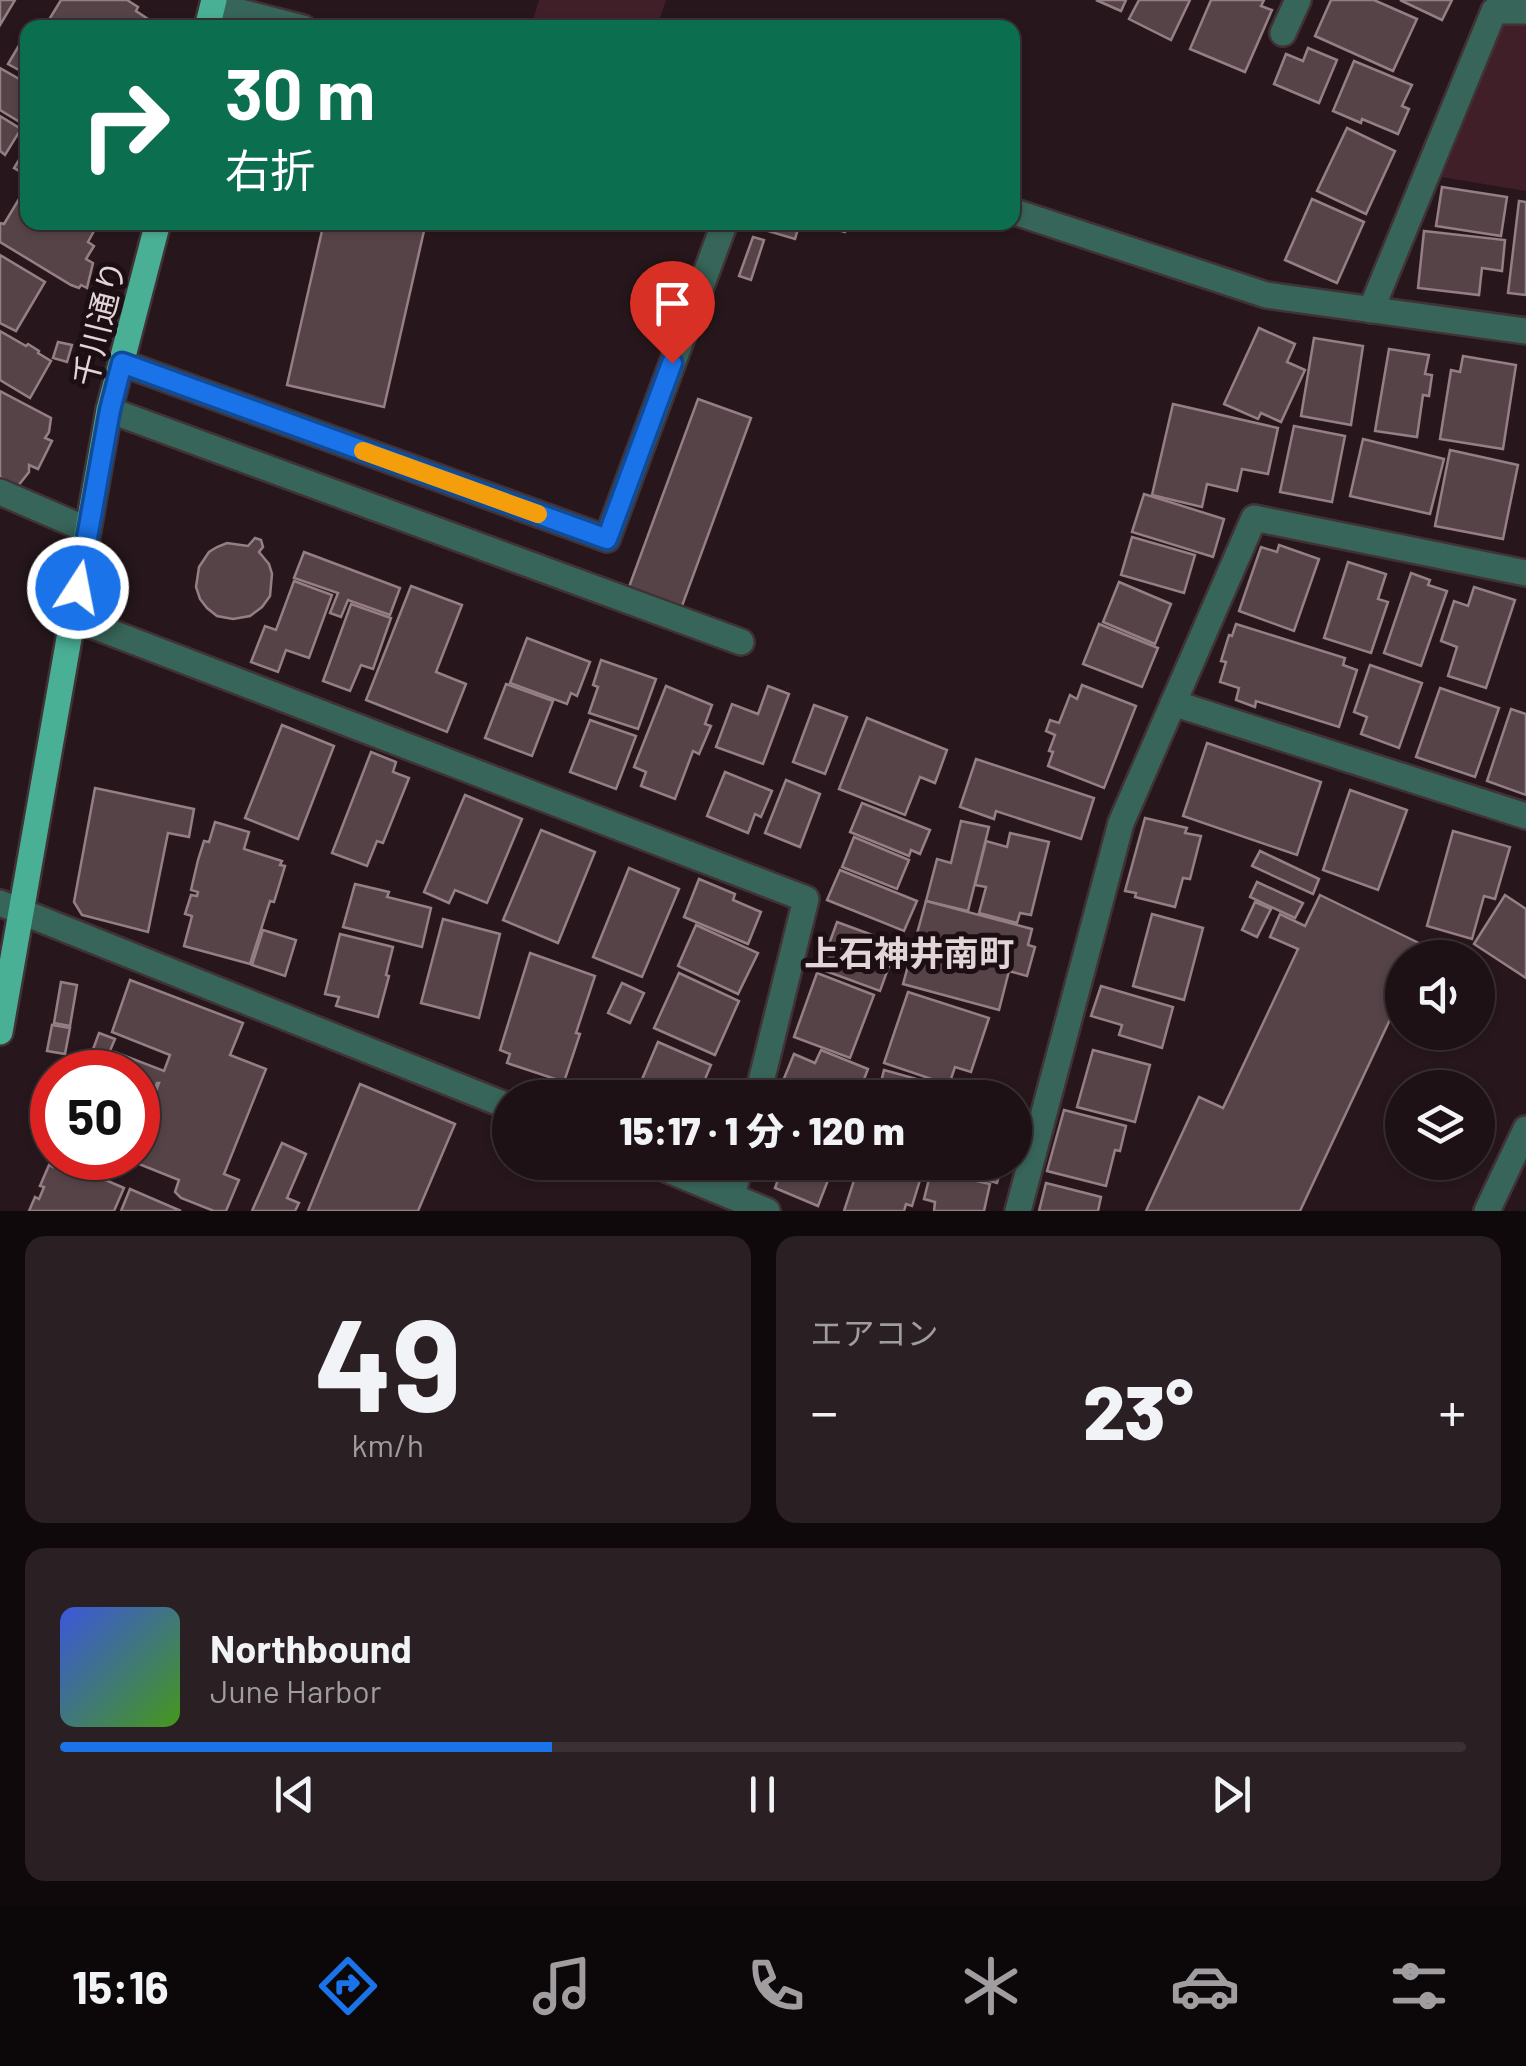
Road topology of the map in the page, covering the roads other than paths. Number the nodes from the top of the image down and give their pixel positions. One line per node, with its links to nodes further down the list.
1 (1298, 0): 5 (street)
2 (211, 11): 4 (street)
3 (1526, 12): 9 (street)
4 (260, 20)
5 (1282, 33)
6 (1020, 214): 9 (street)
7 (156, 230): 11 (main road, 千川通り)
8 (722, 230): 11 (street)
9 (1371, 310): 10 (street)
10 (1526, 331)
11 (122, 363): 12 (main road, 千川通り)
12 (110, 410): 14 (main road, 千川通り); 17 (street)
13 (0, 492): 14 (street)
14 (88, 530): 16 (main road, 千川通り)
15 (1526, 573): 18 (street)
16 (72, 618): 20 (main road, 千川通り); 22 (street)
17 (741, 642)
18 (1173, 703): 19 (street); 29 (street)
19 (1526, 816)
20 (11, 908): 21 (main road, 千川通り); 23 (street)
21 (0, 1032)
22 (761, 1080)
23 (492, 1100)
24 (1526, 1129): 30 (street)
25 (693, 1180): 27 (street)
26 (736, 1180): 27 (street)
27 (732, 1196): 28 (street)
28 (767, 1211)
29 (1018, 1211)
30 (1487, 1211)

